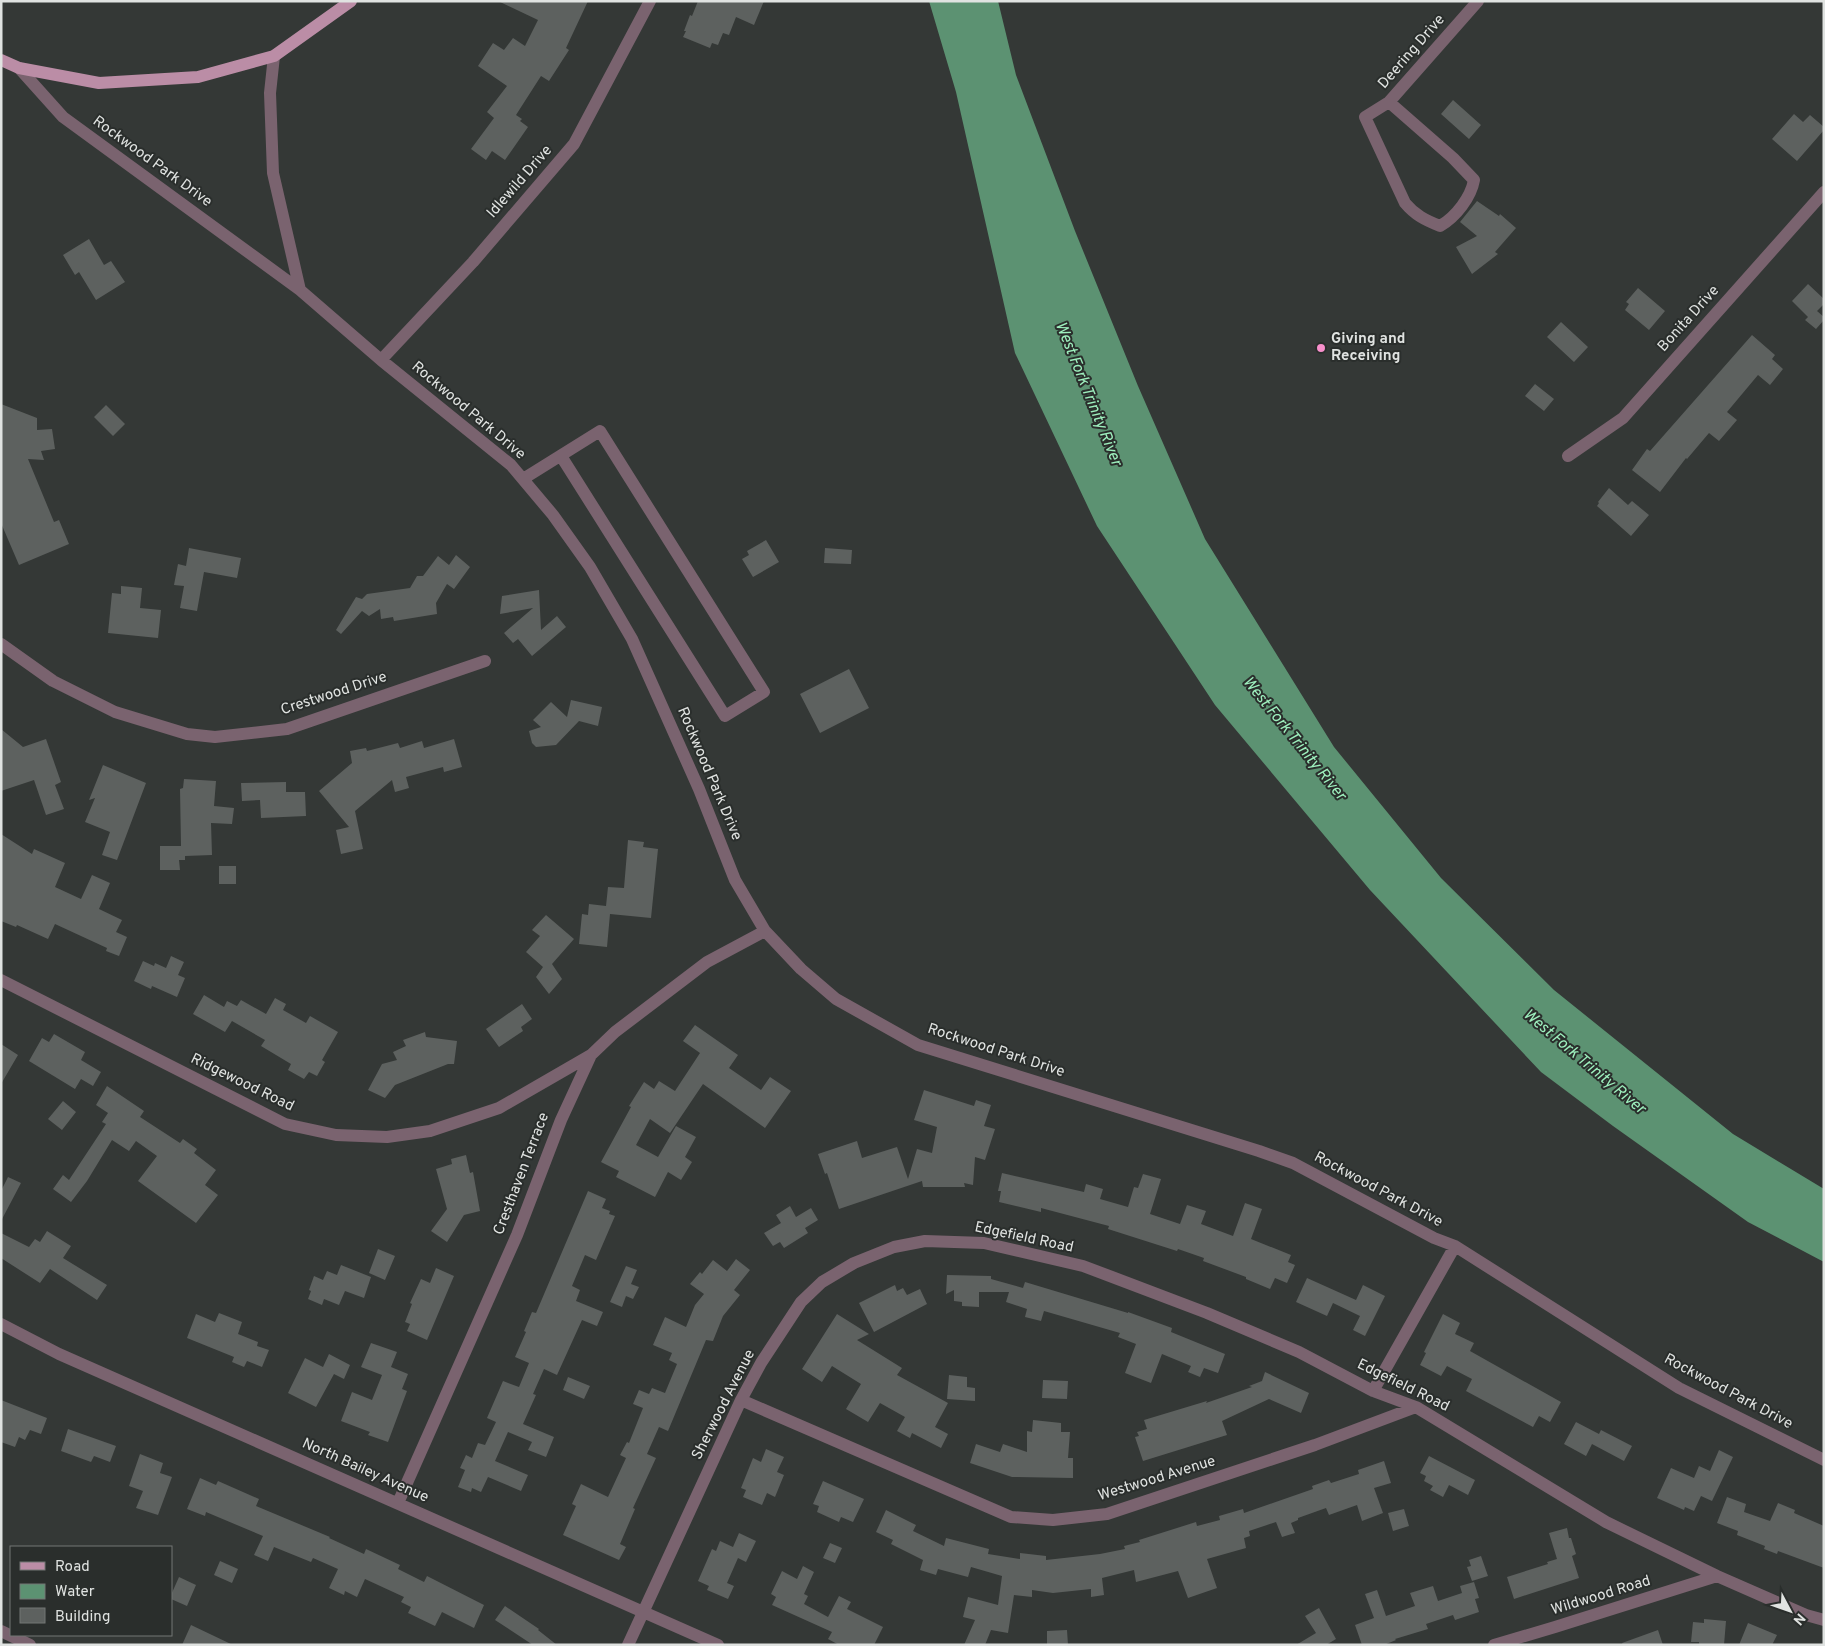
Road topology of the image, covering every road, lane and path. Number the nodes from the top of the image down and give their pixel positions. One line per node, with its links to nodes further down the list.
1 (350, 1): 4 (main road)
2 (650, 1): 10 (street, Idlewild Drive)
3 (1478, 1): 7 (street, Deering Drive)
4 (274, 56): 6 (main road); 9 (street)
5 (1, 60): 6 (main road)
6 (19, 68): 9 (street, Rockwood Park Drive)
7 (1389, 102): 7 (street, Deering Drive)
8 (1824, 192): 12 (street, Bonita Drive)
9 (300, 290): 10 (street, Rockwood Park Drive)
10 (380, 360): 13 (street, Rockwood Park Drive)
11 (561, 456): 11 (street); 13 (street)
12 (1568, 456)
13 (523, 479): 16 (street, Rockwood Park Drive)
14 (1, 644): 15 (street, Crestwood Drive)
15 (485, 661)
16 (766, 931): 18 (street, Cresthaven Terrace); 20 (street, Rockwood Park Drive)
17 (1, 980): 18 (street, Ridgewood Road)
18 (591, 1055): 26 (street, Cresthaven Terrace)
19 (945, 1241): 22 (street, Edgefield Road); 23 (street, Sherwood Avenue)
20 (1455, 1246): 22 (street); 25 (street, Rockwood Park Drive)
21 (1, 1324): 26 (street, North Bailey Avenue)
22 (1373, 1391): 24 (street, Edgefield Road)
23 (741, 1400): 24 (street, Westwood Avenue); 28 (street, Sherwood Avenue)
24 (1416, 1407): 27 (street, Edgefield Road)
25 (1824, 1460)
26 (398, 1503): 28 (street, North Bailey Avenue)
27 (1717, 1576): 29 (street, Edgefield Road); 34 (street, Wildwood Road)
28 (645, 1611): 32 (street, Sherwood Avenue); 33 (street, North Bailey Avenue)
29 (1824, 1620)
30 (11, 1636): 31 (street)
31 (30, 1645)
32 (628, 1645)
33 (718, 1645)
34 (1494, 1645)

